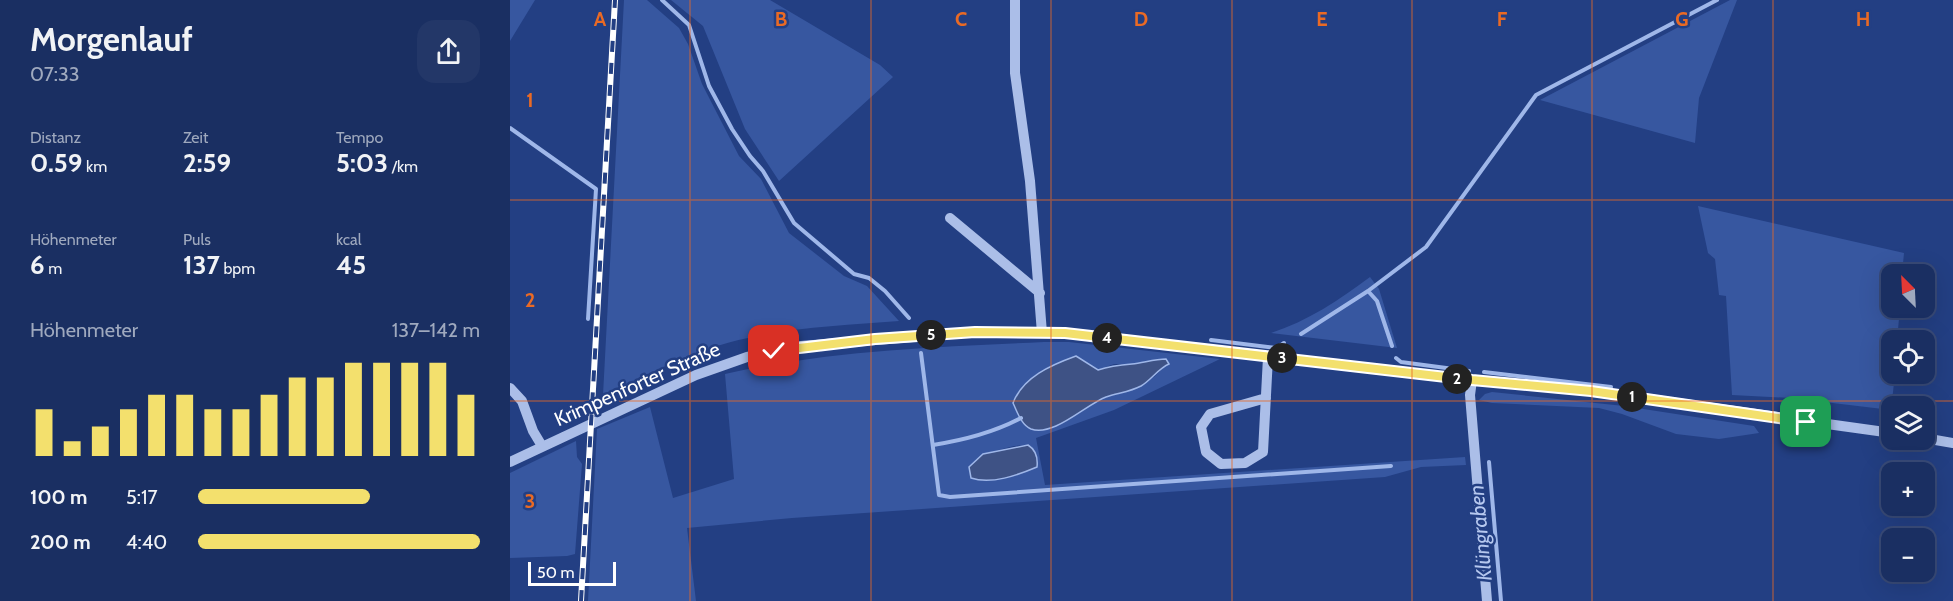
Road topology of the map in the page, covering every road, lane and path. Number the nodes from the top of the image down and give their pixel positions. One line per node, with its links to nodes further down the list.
1 (1015, 0): 3 (street)
2 (950, 218): 3 (street)
3 (1040, 293): 4 (street)
4 (1042, 333): 5 (street, Krimpenforter Straße); 12 (street, Krimpenforter Straße)
5 (1268, 357): 6 (street, Krimpenforter Straße); 8 (street)
6 (1472, 380): 9 (street, Krimpenforter Straße); 14 (street)
7 (510, 388): 12 (street)
8 (1266, 398): 8 (street)
9 (1881, 431)
10 (1935, 440): 11 (street)
11 (1953, 443)
12 (542, 446): 13 (street, Krimpenforter Straße)
13 (510, 462)
14 (1487, 601)

